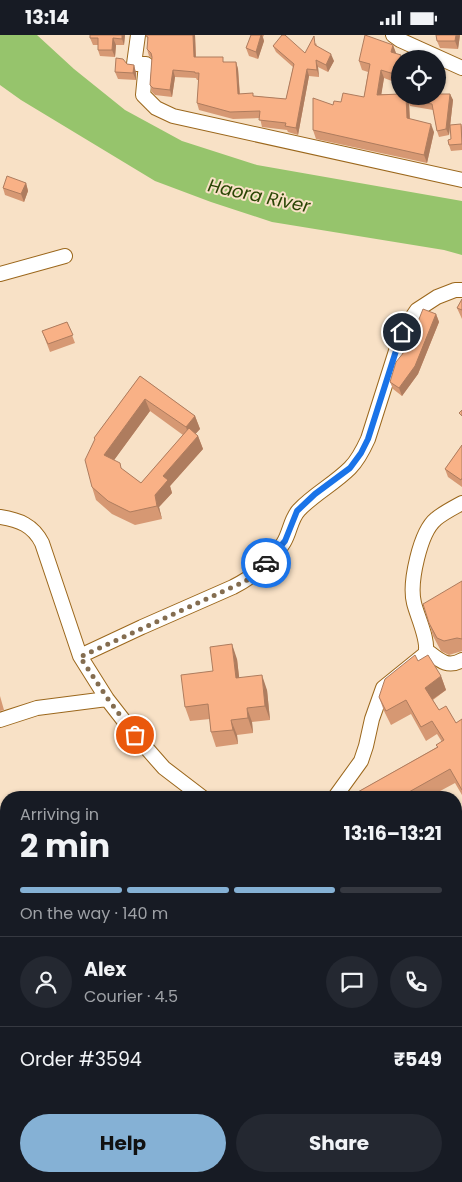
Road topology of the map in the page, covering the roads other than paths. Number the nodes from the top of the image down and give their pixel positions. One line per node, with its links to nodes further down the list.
1 (138, 35): 4 (street)
2 (393, 35): 3 (street)
3 (462, 68)
4 (462, 180)
5 (65, 256): 6 (street)
6 (0, 274)
7 (462, 290): 11 (street)
8 (462, 503): 10 (street)
9 (0, 517): 11 (street)
10 (426, 650): 12 (street); 16 (street)
11 (80, 657): 13 (street)
12 (462, 660)
13 (108, 699): 14 (street); 15 (street)
14 (0, 720)
15 (194, 791)
16 (340, 791)

